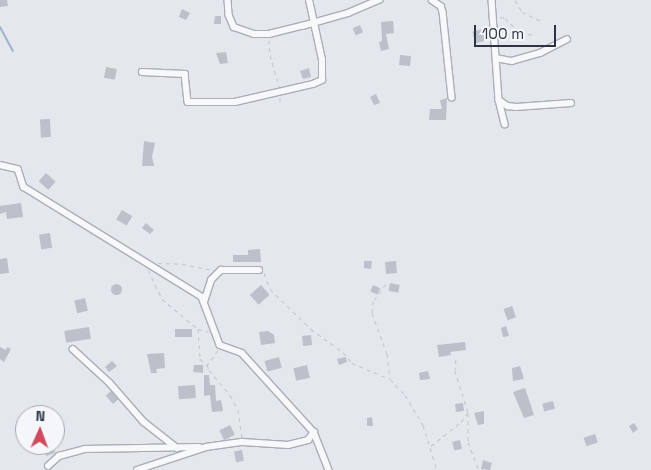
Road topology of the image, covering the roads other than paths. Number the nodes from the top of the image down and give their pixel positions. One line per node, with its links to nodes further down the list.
1 (228, 0): 6 (street)
2 (309, 0): 6 (street)
3 (379, 0): 6 (street)
4 (432, 0): 10 (street)
5 (492, 0): 8 (street)
6 (313, 23): 9 (street)
7 (567, 40): 8 (street)
8 (496, 58): 11 (street)
9 (142, 72)
10 (452, 98)
11 (499, 100): 12 (street); 13 (street)
12 (571, 103)
13 (505, 124)
14 (0, 165): 16 (street)
15 (259, 270): 16 (street)
16 (204, 302): 18 (street)
17 (73, 349): 20 (street)
18 (314, 432): 19 (street); 23 (street)
19 (206, 447): 20 (street); 22 (street)
20 (177, 448): 21 (street)
21 (48, 466)
22 (137, 470)
23 (329, 470)

